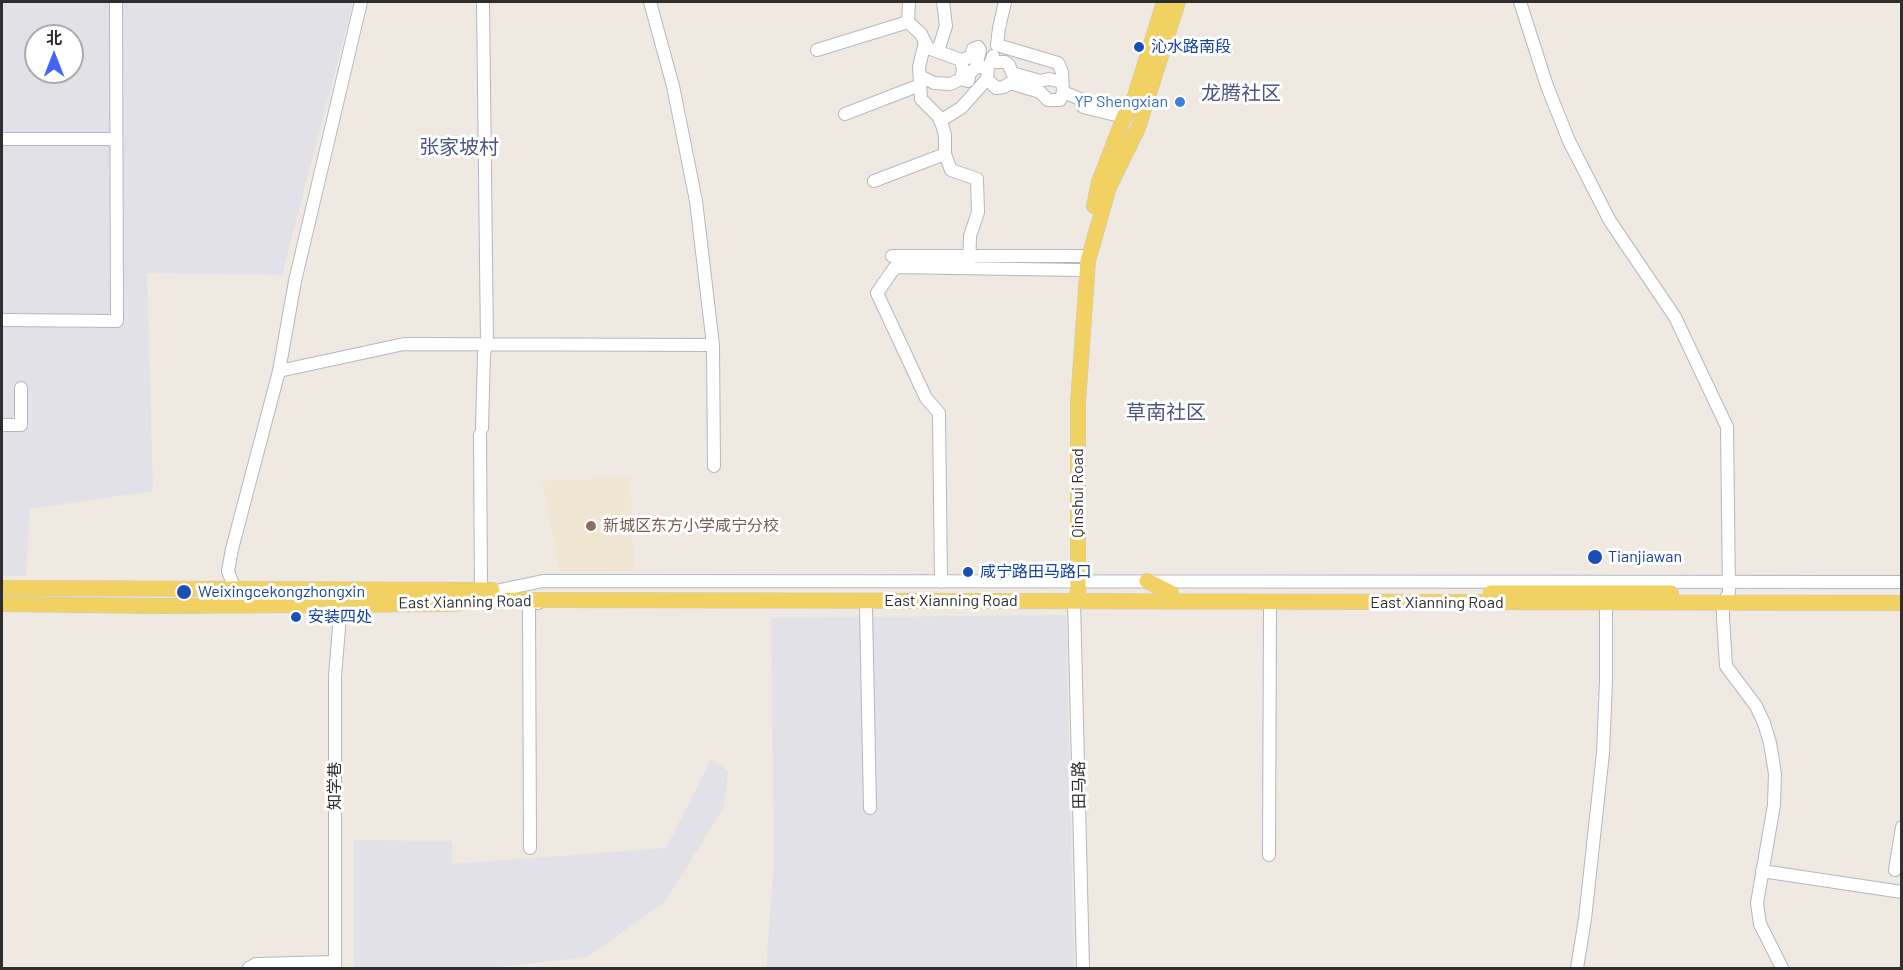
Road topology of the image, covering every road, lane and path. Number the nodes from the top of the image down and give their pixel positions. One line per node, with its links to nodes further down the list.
1 (116, 2): 26 (street)
2 (361, 2): 34 (street)
3 (483, 2): 32 (street)
4 (650, 2): 33 (street)
5 (909, 2): 11 (street)
6 (943, 2): 15 (street)
7 (1005, 2): 13 (street)
8 (1164, 2): 23 (main road, Qinshui Road)
9 (1178, 2): 45 (main road, Qinshui Road)
10 (1520, 2): 48 (street)
11 (908, 22): 12 (street); 14 (street)
12 (925, 42): 15 (street); 20 (street)
13 (998, 45): 17 (street); 21 (street)
14 (817, 50)
15 (938, 51): 16 (street)
16 (961, 60): 17 (street); 19 (street)
17 (986, 68): 18 (street); 18 (street); 19 (street); 24 (street)
18 (1011, 78): 21 (street); 21 (street)
19 (961, 79): 20 (street)
20 (920, 80): 22 (street); 24 (street)
21 (1063, 87): 23 (street)
22 (845, 114)
23 (1124, 117): 30 (main road, Qinshui Road)
24 (940, 121): 27 (street)
25 (2, 139): 26 (street)
26 (116, 139): 31 (street)
27 (945, 154): 28 (street); 29 (street)
28 (874, 181)
29 (969, 262): 30 (street); 39 (street)
30 (1080, 263): 45 (main road, Qinshui Road)
31 (2, 320)
32 (487, 344): 33 (street); 34 (street); 43 (street)
33 (713, 345): 37 (street)
34 (279, 371): 42 (street)
35 (21, 388): 36 (street)
36 (2, 425)
37 (714, 466)
38 (1147, 581): 45 (street); 46 (main road); 48 (street)
39 (941, 582): 44 (street); 45 (street)
40 (1902, 582): 48 (street)
41 (2, 588): 42 (main road, East Xianning Road)
42 (236, 590): 43 (main road, East Xianning Road)
43 (481, 590): 44 (main road, East Xianning Road)
44 (500, 590): 45 (main road, East Xianning Road)
45 (1074, 593): 46 (main road, East Xianning Road); 49 (main road, East Xianning Road); 53 (main road, East Xianning Road); 54 (street); 55 (street); 66 (street, 田马路)
46 (1171, 593): 48 (main road, East Xianning Road)
47 (1902, 593): 48 (main road, East Xianning Road)
48 (1726, 597): 50 (main road, East Xianning Road); 53 (main road, East Xianning Road); 56 (street); 62 (street)
49 (529, 600): 52 (main road, East Xianning Road); 54 (street); 59 (street)
50 (1902, 603)
51 (2, 604): 52 (main road, East Xianning Road)
52 (341, 604): 64 (street, 知学巷)
53 (1606, 607): 55 (street); 67 (street)
54 (866, 608): 57 (street)
55 (1270, 609): 60 (street)
56 (1902, 610)
57 (870, 808)
58 (1902, 827): 61 (street)
59 (530, 848)
60 (1269, 855)
61 (1895, 870)
62 (1762, 871): 63 (street); 68 (street)
63 (1902, 892)
64 (335, 965): 65 (street)
65 (249, 969)
66 (1083, 969)
67 (1576, 969)
68 (1782, 969)

